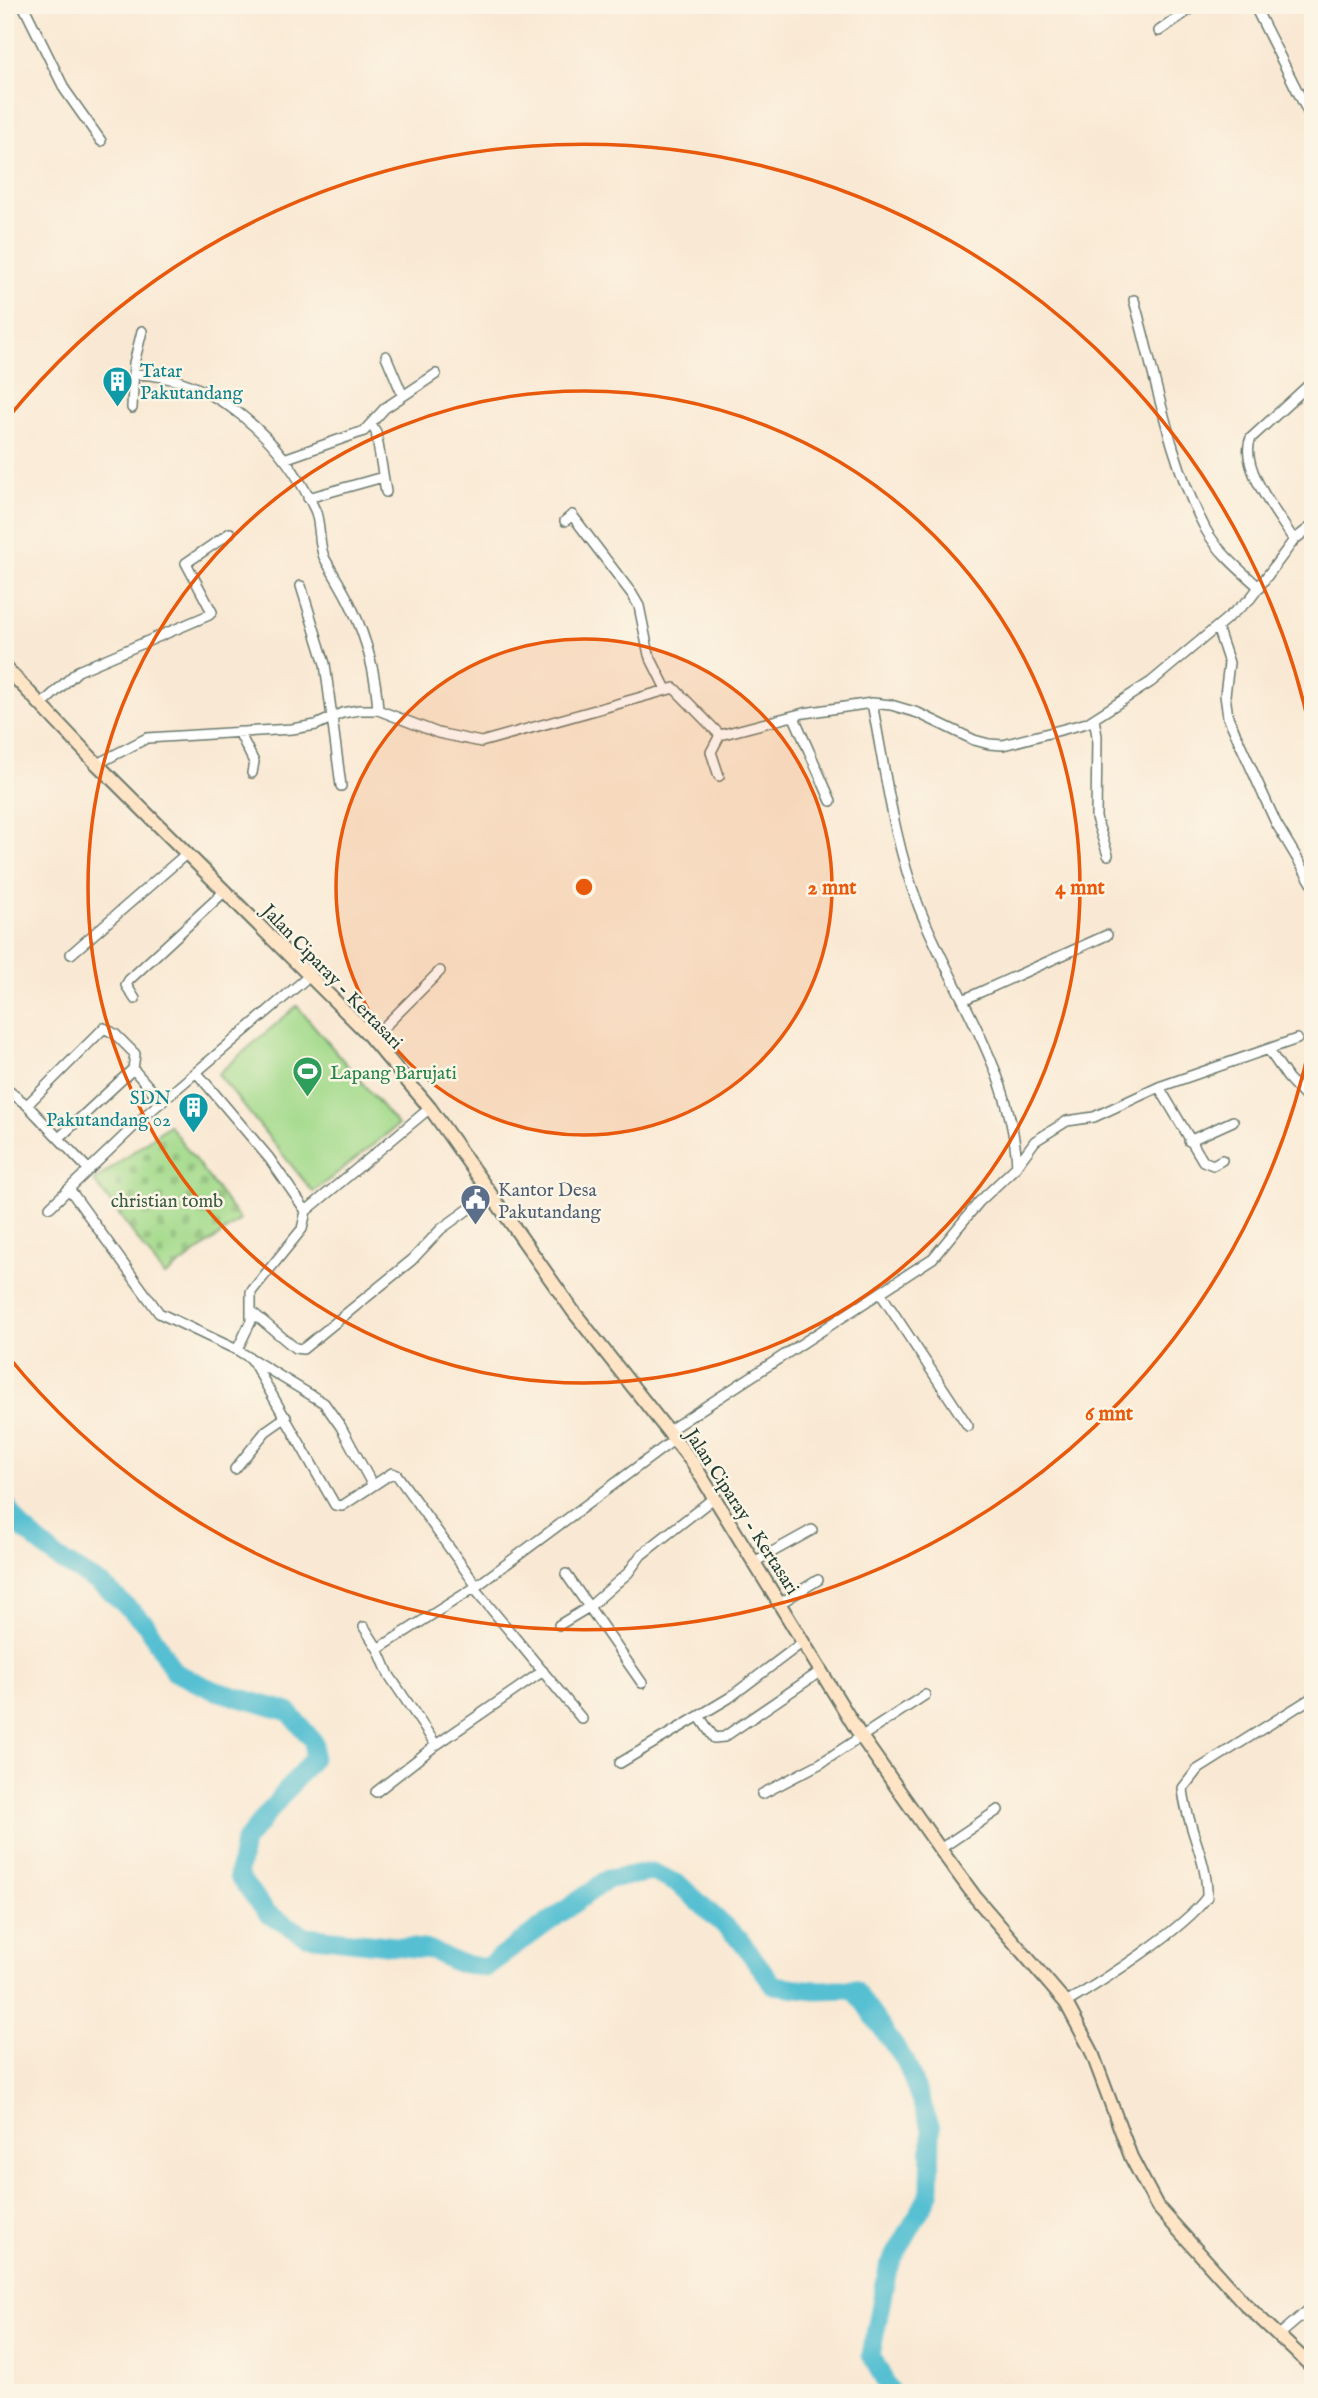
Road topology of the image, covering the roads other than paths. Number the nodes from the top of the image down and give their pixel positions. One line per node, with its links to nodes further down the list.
1 (23, 5): 6 (street)
2 (1196, 5): 4 (street)
3 (1254, 5): 5 (street)
4 (1159, 31)
5 (1313, 122)
6 (101, 141)
7 (1134, 300): 25 (street)
8 (142, 331): 10 (street)
9 (386, 356): 13 (street)
10 (134, 374): 14 (street); 16 (street)
11 (436, 374): 13 (street)
12 (1313, 381): 23 (street)
13 (402, 396): 15 (street)
14 (132, 408)
15 (372, 426): 16 (street); 17 (street)
16 (284, 459): 19 (street)
17 (383, 477): 18 (street); 19 (street)
18 (386, 492)
19 (308, 498): 31 (street)
20 (565, 521): 28 (street)
21 (1313, 525): 23 (street)
22 (230, 533): 30 (street)
23 (1294, 540): 25 (street)
24 (301, 586): 33 (street)
25 (1260, 588): 26 (street)
26 (1217, 627): 34 (street); 44 (street)
27 (5, 667): 30 (main road, Jalan Ciparay - Kertasari)
28 (666, 689): 31 (street); 36 (street)
29 (872, 703): 32 (street); 34 (street); 51 (street)
30 (40, 706): 37 (main road, Jalan Ciparay - Kertasari)
31 (378, 710): 33 (street)
32 (794, 717): 36 (street); 41 (street)
33 (334, 718): 35 (street); 40 (street)
34 (1094, 719): 43 (street)
35 (239, 733): 37 (street); 38 (street)
36 (720, 735): 39 (street)
37 (97, 764): 42 (main road, Jalan Ciparay - Kertasari)
38 (252, 773)
39 (719, 776)
40 (341, 786)
41 (831, 802)
42 (186, 854): 45 (main road, Jalan Ciparay - Kertasari); 47 (street)
43 (1108, 855)
44 (1313, 885)
45 (224, 892): 49 (main road, Jalan Ciparay - Kertasari); 50 (street)
46 (1107, 935): 51 (street)
47 (71, 954)
48 (440, 971): 53 (street)
49 (309, 976): 53 (main road, Jalan Ciparay - Kertasari); 56 (street)
50 (135, 999)
51 (965, 999): 67 (street)
52 (1297, 1038): 54 (street)
53 (371, 1040): 62 (main road, Jalan Ciparay - Kertasari)
54 (1268, 1049): 57 (street); 61 (street)
55 (133, 1069): 59 (street); 60 (street); 64 (street)
56 (197, 1073): 59 (street); 72 (street)
57 (1159, 1087): 65 (street); 67 (street)
58 (5, 1088): 60 (street)
59 (162, 1102): 68 (street)
60 (27, 1105): 64 (street)
61 (1313, 1105)
62 (430, 1108): 70 (main road, Jalan Ciparay - Kertasari); 72 (street)
63 (1233, 1121): 65 (street)
64 (59, 1138): 68 (street)
65 (1189, 1141): 66 (street)
66 (1222, 1160)
67 (1017, 1166): 73 (street)
68 (89, 1170): 69 (street)
69 (70, 1190): 71 (street); 75 (street)
70 (491, 1193): 74 (street); 79 (main road, Jalan Ciparay - Kertasari)
71 (50, 1207)
72 (306, 1211): 74 (street)
73 (881, 1293): 78 (street); 79 (street)
74 (251, 1312): 75 (street)
75 (237, 1349): 76 (street)
76 (251, 1358): 77 (street); 81 (street)
77 (286, 1417): 80 (street); 81 (street)
78 (968, 1426)
79 (671, 1435): 82 (main road, Jalan Ciparay - Kertasari); 87 (street)
80 (235, 1469)
81 (372, 1484): 87 (street)
82 (715, 1497): 84 (main road, Jalan Ciparay - Kertasari); 89 (street)
83 (812, 1530): 84 (street)
84 (754, 1562): 88 (main road, Jalan Ciparay - Kertasari)
85 (566, 1574): 89 (street)
86 (818, 1580): 88 (street)
87 (475, 1586): 93 (street); 94 (street)
88 (779, 1604): 92 (main road, Jalan Ciparay - Kertasari)
89 (589, 1607): 90 (street); 96 (street)
90 (559, 1625)
91 (364, 1628): 93 (street)
92 (803, 1642): 95 (main road, Jalan Ciparay - Kertasari); 99 (street)
93 (378, 1649): 102 (street)
94 (543, 1671): 100 (street); 102 (street)
95 (821, 1671): 99 (street); 101 (main road, Jalan Ciparay - Kertasari)
96 (642, 1683)
97 (925, 1695): 101 (street)
98 (1313, 1697): 108 (street)
99 (699, 1716): 103 (street)
100 (582, 1719)
101 (860, 1735): 105 (street); 107 (main road, Jalan Ciparay - Kertasari)
102 (436, 1745): 104 (street)
103 (620, 1763)
104 (376, 1792)
105 (762, 1794)
106 (998, 1811): 107 (street)
107 (940, 1849): 108 (main road, Jalan Ciparay - Kertasari)
108 (1066, 2003): 110 (main road, Jalan Ciparay - Kertasari)
109 (1313, 2306): 110 (street)
110 (1278, 2336): 111 (main road, Jalan Ciparay - Kertasari)
111 (1313, 2368)

